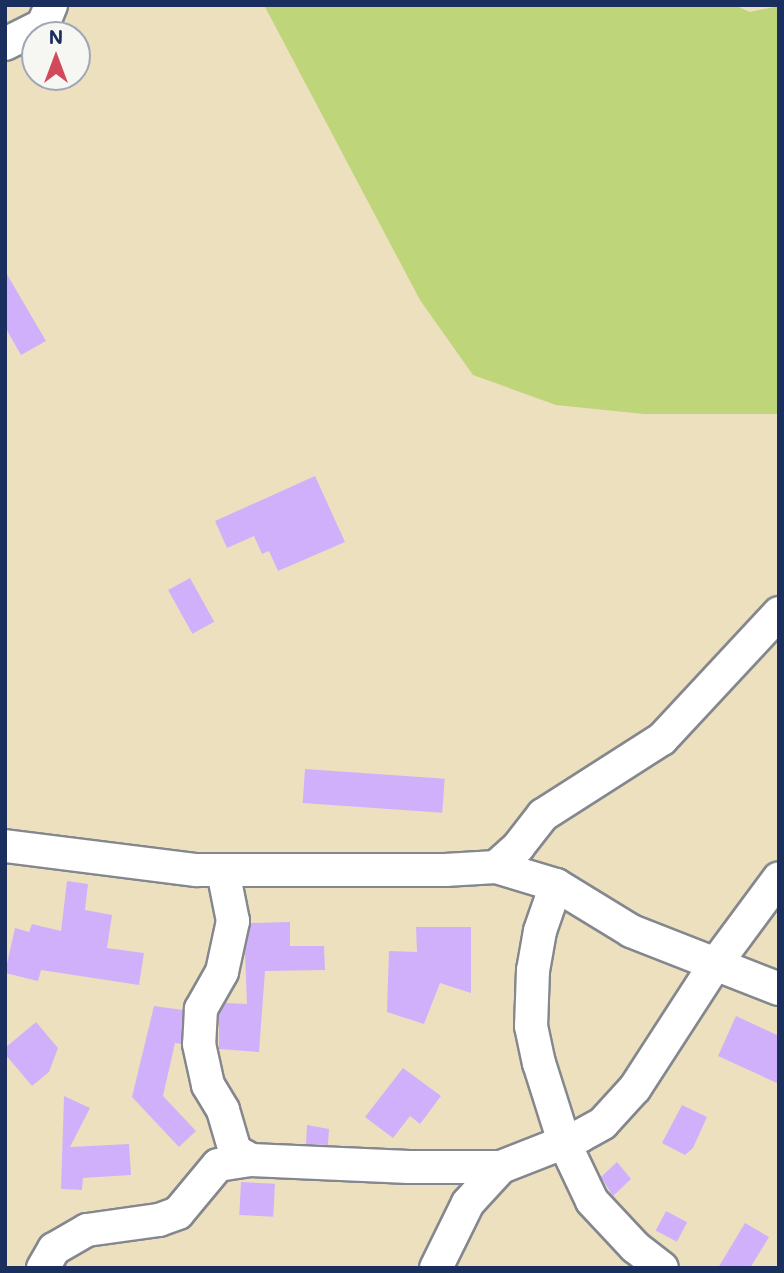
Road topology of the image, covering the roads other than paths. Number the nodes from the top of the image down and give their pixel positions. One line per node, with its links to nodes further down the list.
1 (51, 5): 2 (street)
2 (5, 44)
3 (779, 613): 5 (street)
4 (5, 846): 6 (street)
5 (496, 867): 6 (street); 7 (street)
6 (223, 871): 12 (street)
7 (556, 884): 9 (street); 11 (street)
8 (776, 887): 9 (street)
9 (714, 966): 10 (street); 11 (street)
10 (779, 989)
11 (565, 1142): 13 (street); 16 (street)
12 (250, 1160): 13 (street); 14 (street)
13 (501, 1167): 15 (street)
14 (43, 1268)
15 (436, 1268)
16 (662, 1268)

